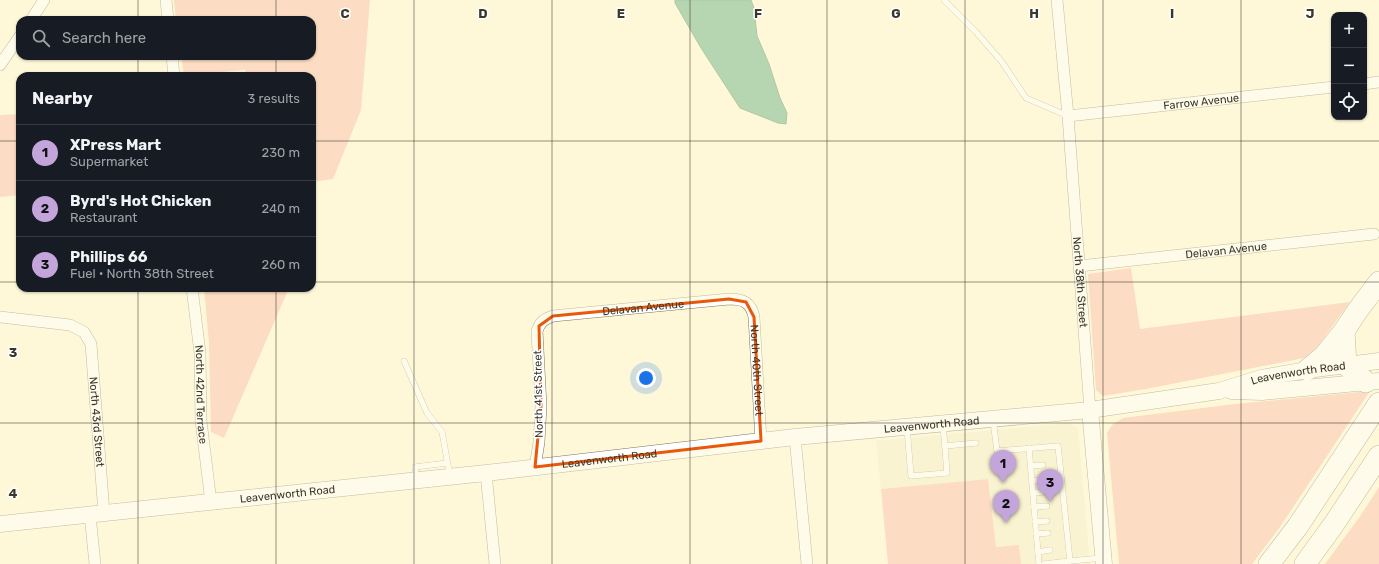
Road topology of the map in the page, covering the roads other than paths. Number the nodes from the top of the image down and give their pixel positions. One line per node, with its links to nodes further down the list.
1 (44, 0): 5 (street)
2 (166, 0): 6 (street)
3 (944, 0): 14 (lane)
4 (1057, 0): 14 (street, North 38th Street)
5 (34, 16)
6 (168, 16)
7 (16, 42): 9 (street)
8 (172, 60): 10 (street)
9 (0, 65)
10 (174, 72)
11 (1379, 82): 12 (street)
12 (1367, 84)
13 (1331, 87): 14 (street, Farrow Avenue)
14 (1068, 116): 16 (street, North 38th Street)
15 (1374, 234): 16 (street, Delavan Avenue)
16 (1079, 266): 30 (street, North 38th Street)
17 (1379, 282): 22 (highway)
18 (192, 292): 51 (street, North 42nd Terrace)
19 (746, 302): 21 (street, Delavan Avenue); 35 (street, North 40th Street)
20 (0, 317): 56 (street, North 43rd Street)
21 (541, 323): 42 (street, North 41st Street)
22 (1344, 330): 25 (highway); 26 (highway)
23 (404, 361): 43 (lane)
24 (1379, 361): 25 (main road, Leavenworth Road)
25 (1346, 365): 26 (main road, Leavenworth Road); 27 (highway)
26 (1307, 370): 28 (main road, Leavenworth Road)
27 (1373, 382): 28 (main road, Leavenworth Road)
28 (1219, 391): 30 (main road, Leavenworth Road)
29 (1377, 407): 77 (highway)
30 (1090, 410): 31 (main road, Leavenworth Road); 71 (main road, North 38th Street)
31 (993, 419): 32 (main road, Leavenworth Road); 38 (lane)
32 (943, 424): 33 (main road, Leavenworth Road); 37 (lane)
33 (906, 427): 34 (main road, Leavenworth Road); 37 (lane)
34 (795, 438): 35 (main road, Leavenworth Road); 74 (street)
35 (760, 441): 42 (main road, Leavenworth Road)
36 (976, 443): 37 (lane)
37 (945, 446)
38 (1029, 448): 41 (lane); 47 (lane)
39 (1379, 456): 78 (highway)
40 (1043, 465): 41 (lane)
41 (1031, 466): 46 (lane)
42 (535, 467): 44 (main road, Leavenworth Road)
43 (448, 470): 44 (main road, Leavenworth Road); 51 (main road, Leavenworth Road)
44 (486, 473): 73 (street)
45 (1044, 480): 46 (lane)
46 (1032, 481): 50 (lane)
47 (1063, 490): 48 (lane); 52 (lane)
48 (1056, 491)
49 (1045, 492): 50 (lane)
50 (1033, 493): 55 (lane)
51 (211, 502): 56 (main road, Leavenworth Road)
52 (1065, 505): 54 (lane); 57 (lane)
53 (1047, 506): 55 (lane)
54 (1058, 506)
55 (1034, 507): 60 (lane)
56 (97, 514): 61 (main road, Leavenworth Road); 72 (street, North 43rd Street)
57 (1066, 519): 58 (lane); 62 (lane)
58 (1059, 520)
59 (1047, 521): 60 (lane)
60 (1035, 522): 65 (lane)
61 (0, 524)
62 (1067, 531): 63 (lane); 67 (lane)
63 (1061, 532)
64 (1048, 533): 65 (lane)
65 (1036, 534): 69 (lane)
66 (1061, 549): 67 (lane)
67 (1069, 549): 70 (lane)
68 (1050, 550): 69 (lane)
69 (1038, 552): 75 (lane)
70 (1070, 561): 71 (lane); 76 (lane)
71 (1104, 561)
72 (95, 564)
73 (495, 564)
74 (807, 564)
75 (1039, 564)
76 (1044, 564)
77 (1270, 564)
78 (1305, 564)

